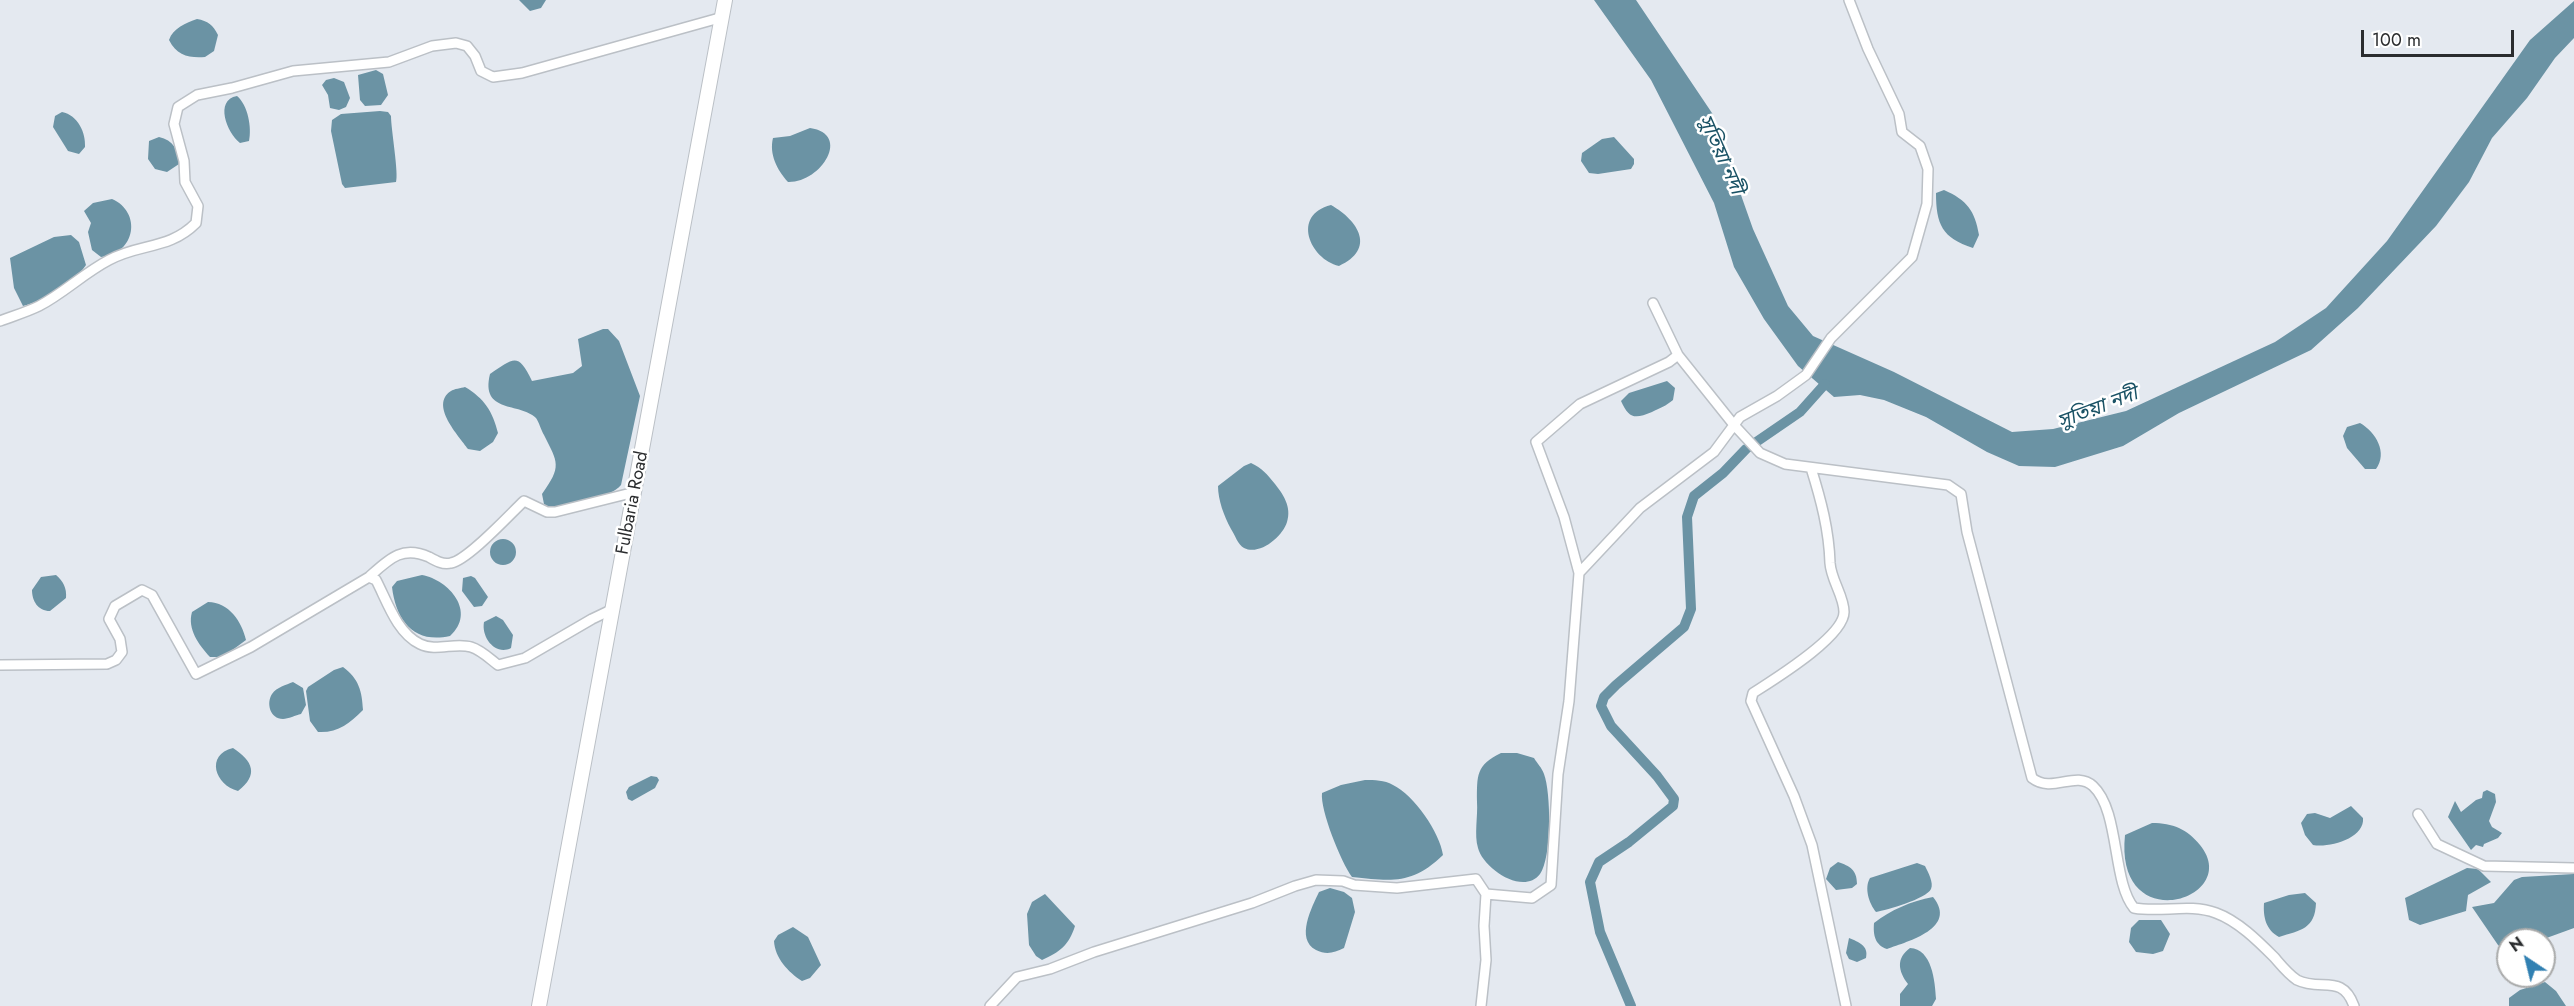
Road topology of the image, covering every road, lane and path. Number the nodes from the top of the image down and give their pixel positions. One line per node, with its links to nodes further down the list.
1 (725, 0): 3 (main road, Fulbaria Road)
2 (1849, 0): 7 (street)
3 (723, 17): 5 (street); 9 (main road, Fulbaria Road)
4 (1653, 303): 6 (street)
5 (0, 321)
6 (1678, 355): 7 (street); 10 (street)
7 (1734, 425): 8 (street); 10 (street)
8 (1811, 468): 20 (street); 21 (street)
9 (635, 492): 11 (street); 12 (main road, Fulbaria Road)
10 (1579, 573): 16 (street)
11 (369, 577): 12 (street); 13 (street)
12 (613, 609): 17 (main road, Fulbaria Road)
13 (0, 665)
14 (2418, 814): 15 (street)
15 (2574, 868)
16 (1486, 894): 18 (street); 19 (street)
17 (539, 1006)
18 (990, 1006)
19 (1481, 1006)
20 (1846, 1006)
21 (2354, 1006)

